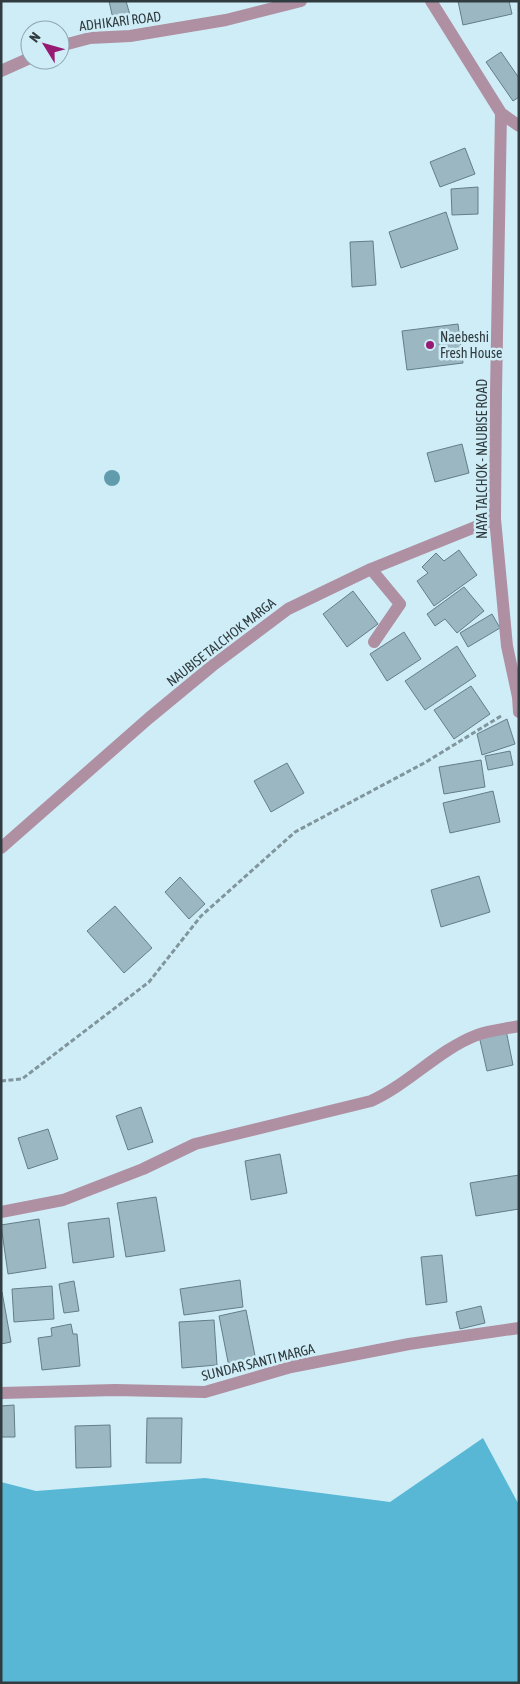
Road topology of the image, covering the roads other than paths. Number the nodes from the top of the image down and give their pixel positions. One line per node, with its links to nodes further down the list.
1 (301, 1): 3 (street, ADHIKARI ROAD)
2 (431, 1): 6 (street)
3 (70, 43)
4 (20, 62): 5 (street)
5 (1, 70)
6 (501, 113): 7 (street); 8 (street, NAYA TALCHOK - NAUBISE ROAD)
7 (519, 126)
8 (495, 519): 9 (street, NAUBISE TALCHOK MARGA); 11 (street, NAYA TALCHOK - NAUBISE ROAD)
9 (371, 569): 10 (street); 13 (street, NAUBISE TALCHOK MARGA)
10 (374, 642)
11 (518, 706): 12 (street, NAYA TALCHOK - NAUBISE ROAD)
12 (519, 712)
13 (1, 848)
14 (519, 1026): 15 (street)
15 (1, 1212)
16 (519, 1328): 17 (street, SUNDAR SANTI MARGA)
17 (1, 1393)

